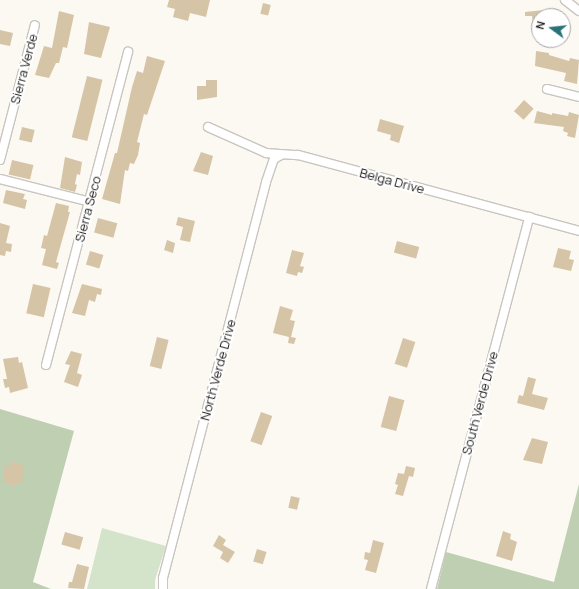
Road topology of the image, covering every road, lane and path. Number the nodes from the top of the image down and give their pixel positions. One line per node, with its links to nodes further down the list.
1 (569, 1): 2 (street)
2 (579, 11)
3 (35, 25): 9 (street, Sierra Verde)
4 (128, 52): 11 (street, Sierra Seco)
5 (547, 89): 6 (street)
6 (579, 97)
7 (208, 127): 8 (street, Belga Drive)
8 (282, 155): 12 (street, Belga Drive); 15 (street, North Verde Drive)
9 (0, 160)
10 (0, 179): 11 (street)
11 (90, 202): 14 (street, Sierra Seco)
12 (529, 218): 13 (street, Belga Drive); 16 (street, South Verde Drive)
13 (579, 231)
14 (46, 365)
15 (163, 589)
16 (431, 589)

